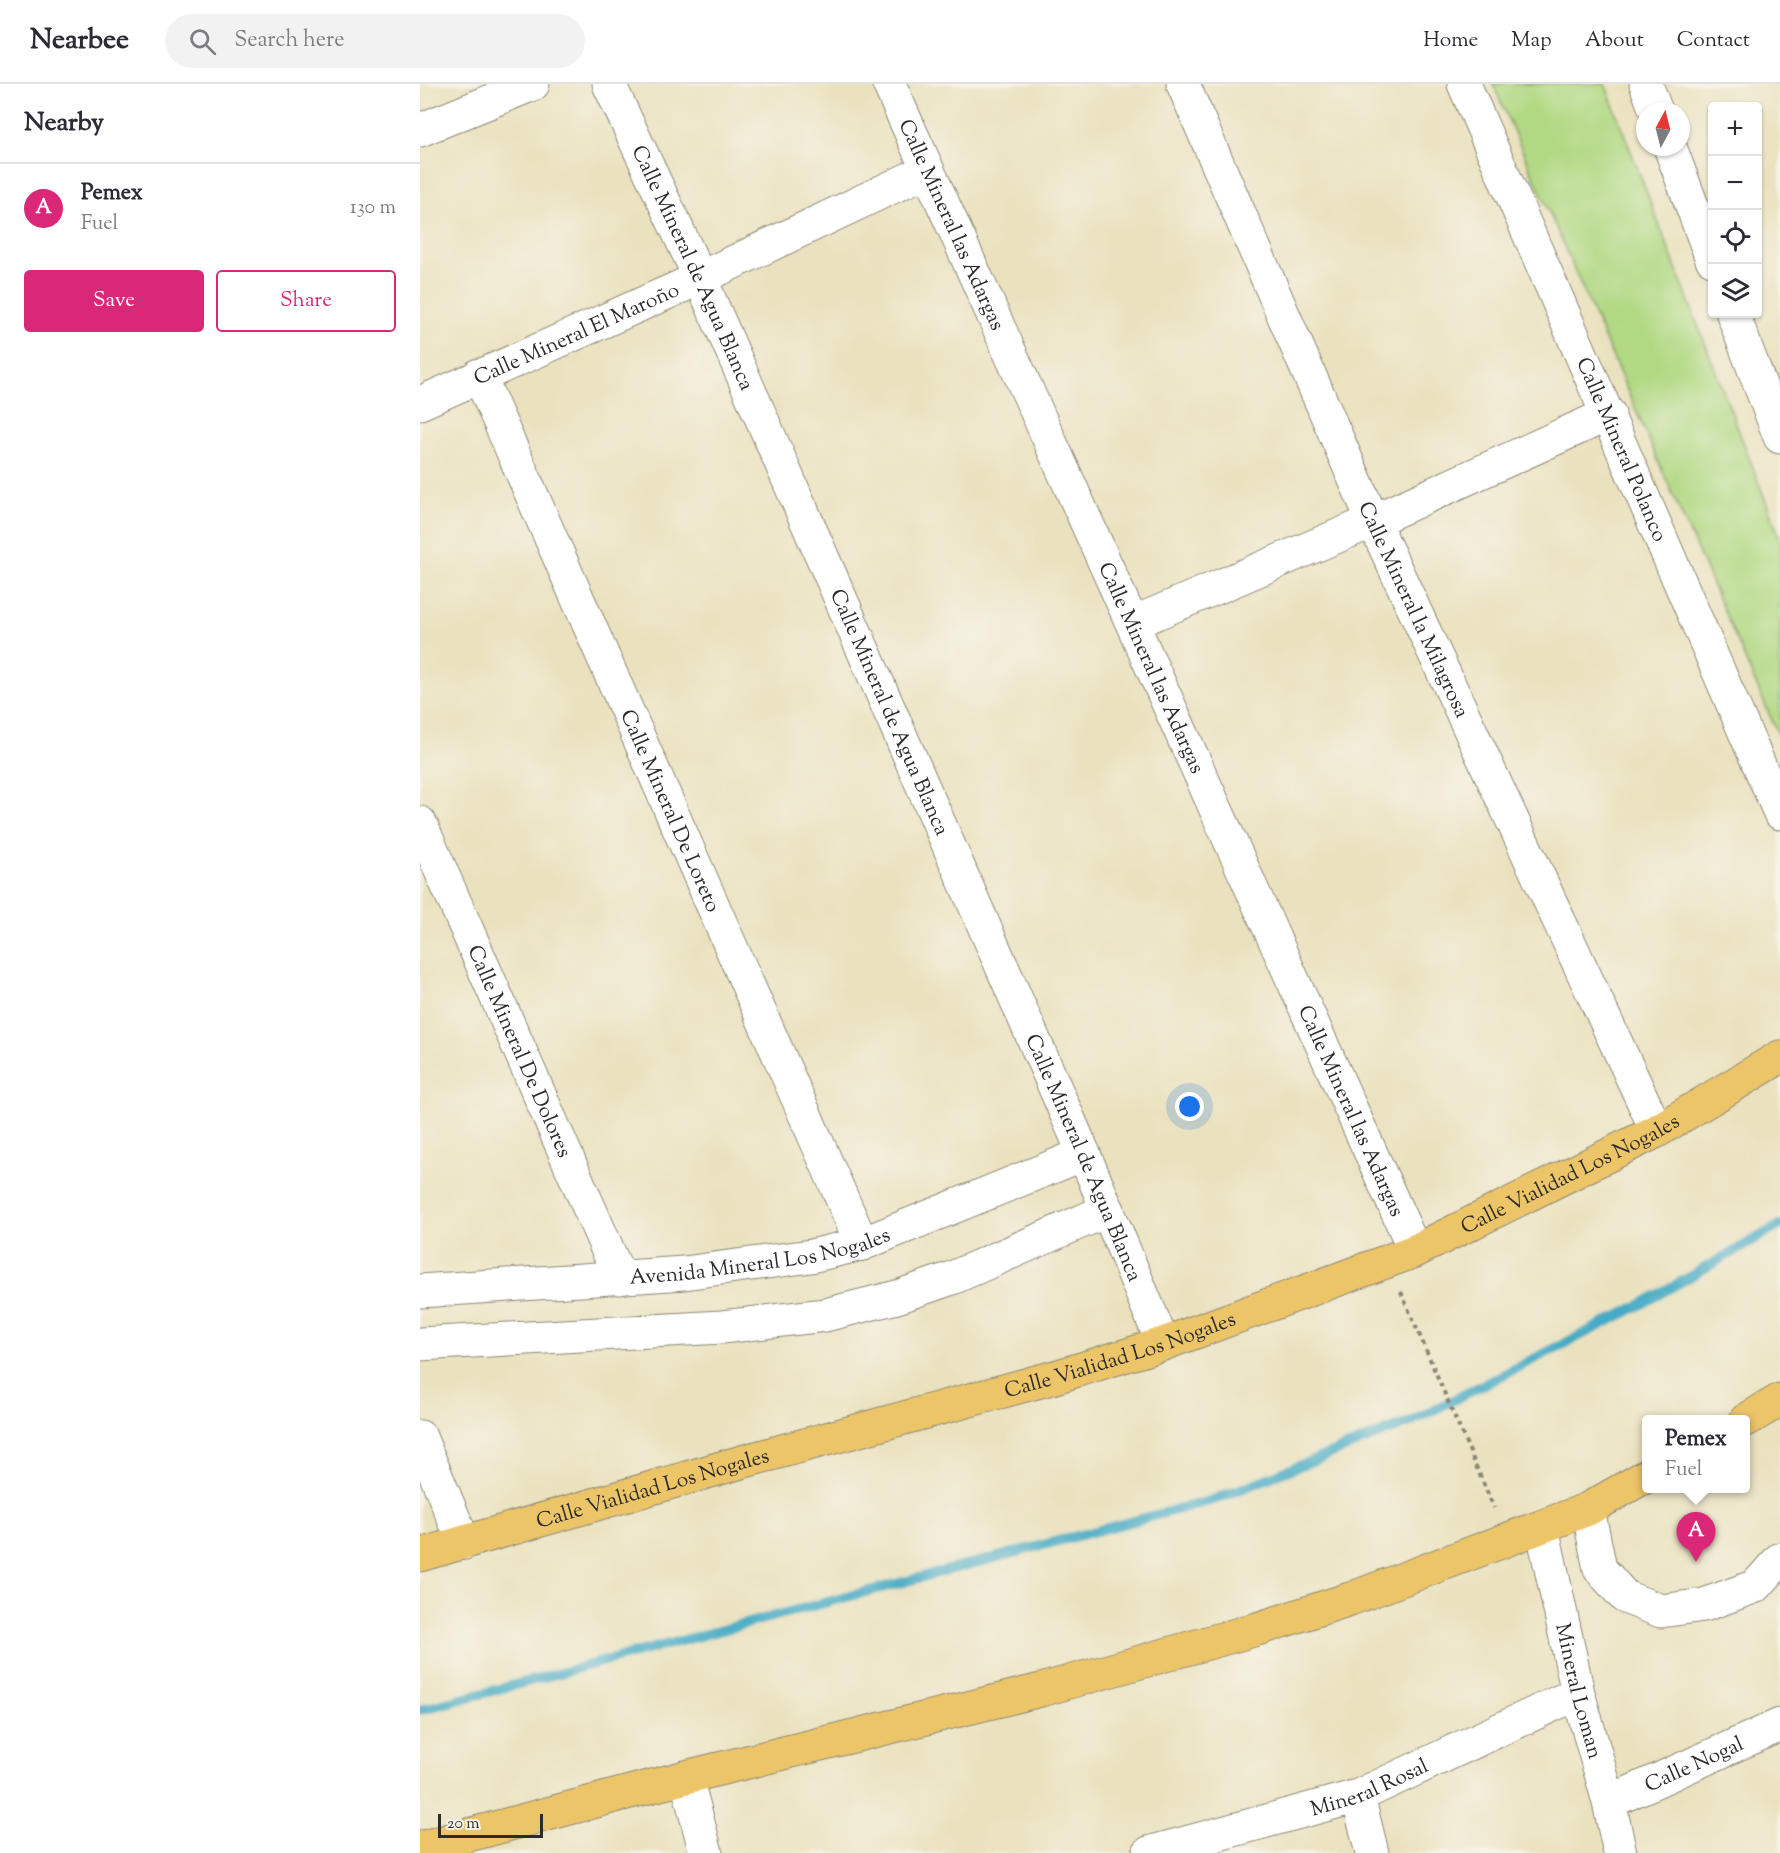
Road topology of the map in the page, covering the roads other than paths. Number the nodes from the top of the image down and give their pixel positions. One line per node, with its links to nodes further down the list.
1 (533, 84): 8 (street)
2 (609, 84): 12 (street, Calle Mineral de Agua Blanca)
3 (889, 84): 10 (street, Calle Mineral las Adargas)
4 (1183, 84): 18 (street, Calle Mineral la Milagrosa)
5 (1464, 84): 16 (street, Calle Mineral Polanco)
6 (1646, 84): 7 (street)
7 (1653, 102)
8 (420, 130)
9 (1673, 156): 11 (street)
10 (926, 171): 12 (street, Calle Mineral El Maroño); 19 (street, Calle Mineral las Adargas)
11 (1708, 246)
12 (700, 278): 14 (street, Calle Mineral El Maroño); 24 (street, Calle Mineral de Agua Blanca)
13 (1735, 318): 17 (street)
14 (479, 375): 15 (street, Calle Mineral El Maroño); 26 (street, Calle Mineral De Loreto)
15 (420, 404)
16 (1609, 414): 18 (street); 20 (street, Calle Mineral Polanco)
17 (1780, 437)
18 (1373, 521): 19 (street); 23 (street, Calle Mineral la Milagrosa)
19 (1133, 623): 27 (street, Calle Mineral las Adargas)
20 (1780, 813)
21 (420, 823): 28 (street, Calle Mineral De Dolores)
22 (1780, 1057): 23 (highway, Calle Vialidad Los Nogales)
23 (1657, 1131): 27 (highway, Calle Vialidad Los Nogales)
24 (1084, 1154): 25 (street, Calle Mineral de Agua Blanca); 26 (street, Avenida Mineral Los Nogales)
25 (1108, 1210): 30 (street); 31 (street, Calle Mineral de Agua Blanca)
26 (862, 1244): 28 (street, Avenida Mineral Los Nogales)
27 (1415, 1251): 31 (highway, Calle Vialidad Los Nogales)
28 (620, 1278): 29 (street, Avenida Mineral Los Nogales)
29 (420, 1291)
30 (420, 1344)
31 (1163, 1344): 38 (highway, Calle Vialidad Los Nogales)
32 (1780, 1400): 33 (highway)
33 (1750, 1418)
34 (420, 1437): 38 (street)
35 (1642, 1479): 36 (highway)
36 (1588, 1509): 37 (highway); 40 (street)
37 (1542, 1527): 41 (street, Mineral Loman); 43 (highway)
38 (464, 1542): 39 (highway, Calle Vialidad Los Nogales)
39 (420, 1555)
40 (1780, 1559)
41 (1578, 1693): 44 (street, Mineral Rosal); 45 (street, Mineral Loman)
42 (1780, 1725): 45 (street, Calle Nogal)
43 (686, 1777): 46 (highway); 47 (street)
44 (1358, 1796): 48 (street, Mineral Rosal); 49 (street)
45 (1609, 1802): 50 (street, Mineral Loman)
46 (420, 1848)
47 (706, 1853)
48 (1149, 1853)
49 (1372, 1853)
50 (1620, 1853)

